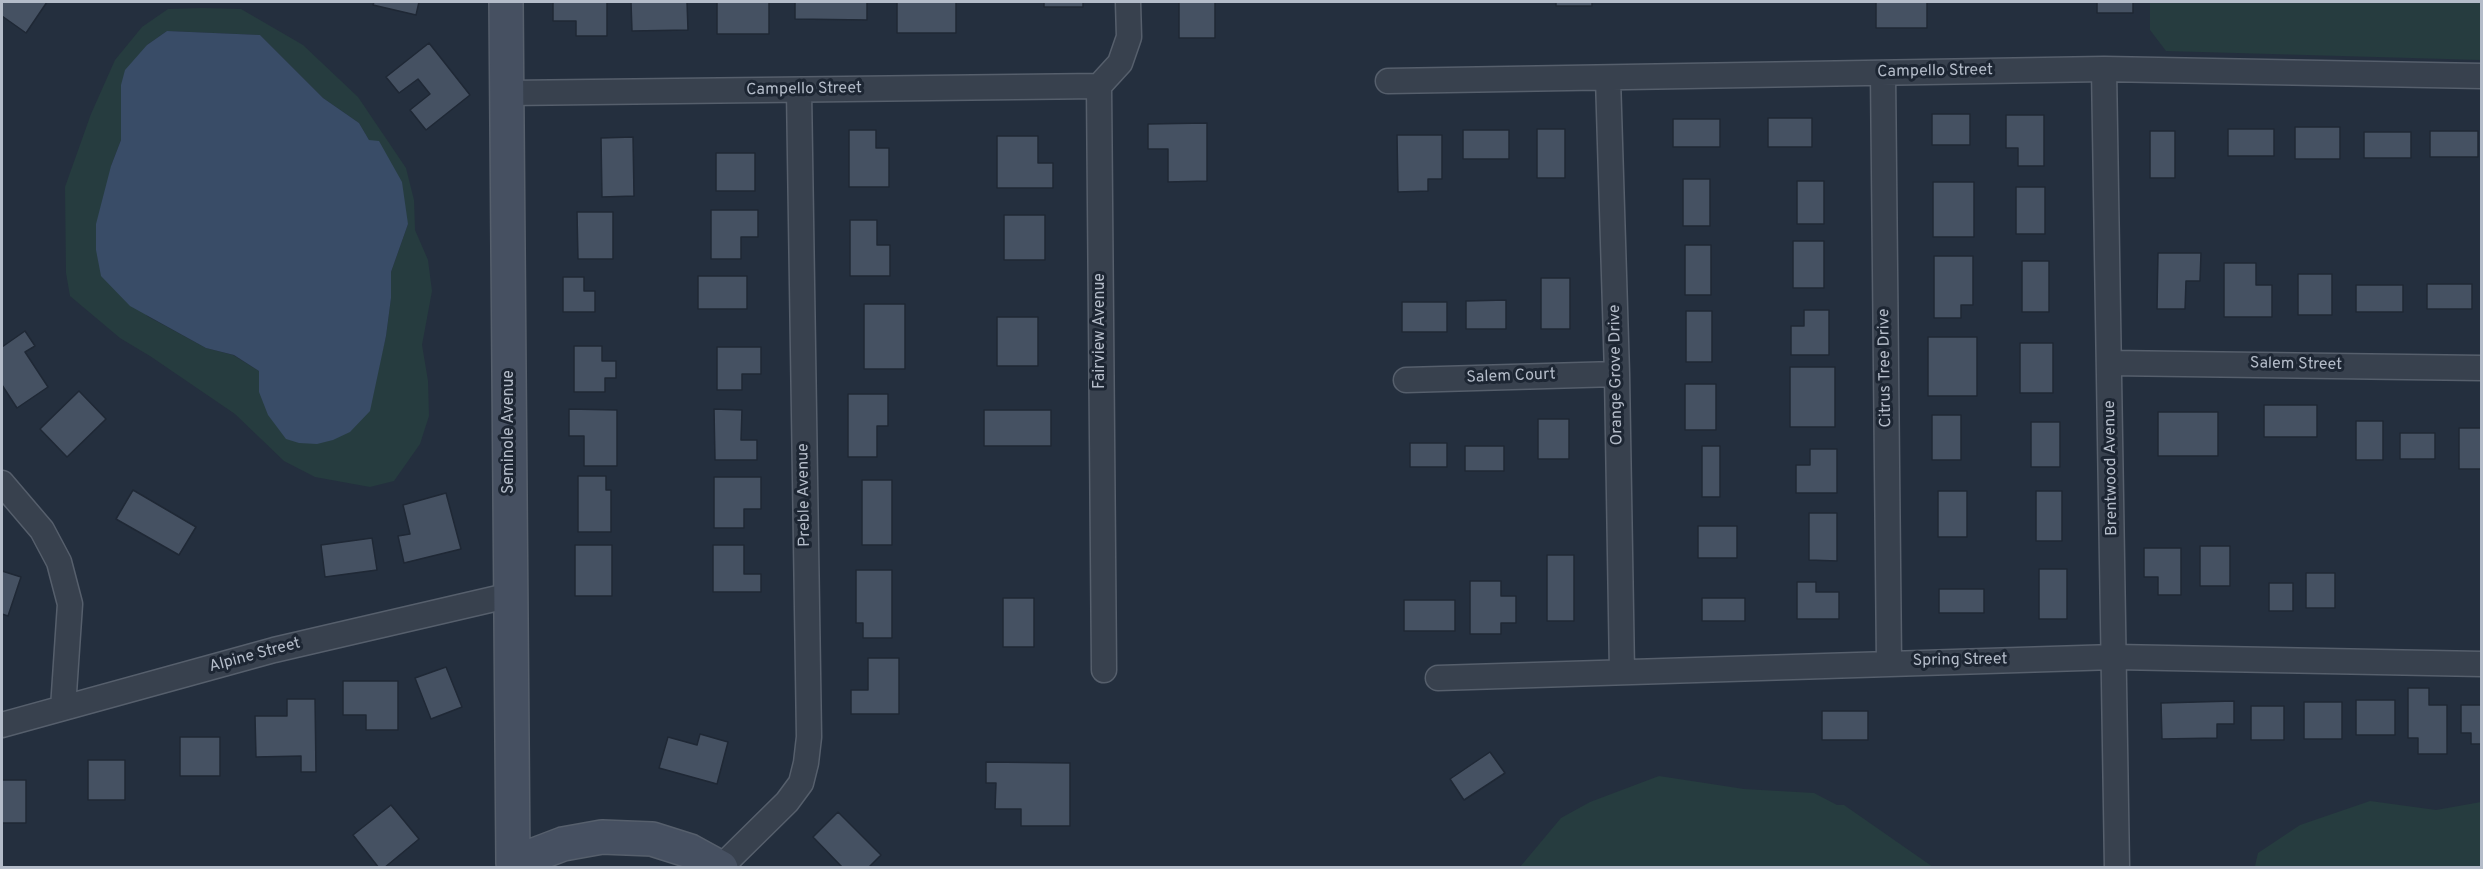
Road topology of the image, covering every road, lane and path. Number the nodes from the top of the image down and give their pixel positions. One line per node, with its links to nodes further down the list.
1 (506, 2): 10 (street, Seminole Avenue)
2 (1128, 2): 8 (street)
3 (2104, 69): 4 (street, Campello Street); 5 (street, Campello Street); 11 (street, Brentwood Avenue)
4 (1883, 73): 6 (street, Campello Street); 18 (street, Citrus Tree Drive)
5 (2481, 76)
6 (1608, 78): 7 (street, Campello Street); 13 (street, Orange Grove Drive)
7 (1388, 81)
8 (1100, 86): 9 (street, Campello Street); 20 (street, Fairview Avenue)
9 (799, 90): 10 (street, Campello Street); 26 (street, Preble Avenue)
10 (508, 93): 16 (street, Seminole Avenue)
11 (2110, 363): 12 (street, Salem Street); 17 (street, Brentwood Avenue)
12 (2481, 368)
13 (1617, 374): 14 (street, Salem Court); 21 (street, Orange Grove Drive)
14 (1406, 380)
15 (2, 483): 23 (street)
16 (511, 595): 23 (street, Alpine Street); 25 (street, Seminole Avenue)
17 (2115, 657): 18 (street, Spring Street); 19 (street, Spring Street); 27 (street, Brentwood Avenue)
18 (1889, 663): 21 (street, Spring Street)
19 (2481, 664)
20 (1104, 670)
21 (1622, 672): 22 (street, Spring Street)
22 (1438, 678)
23 (63, 708): 24 (street, Alpine Street)
24 (2, 725)
25 (510, 865): 26 (street)
26 (721, 867)
27 (2117, 867)

